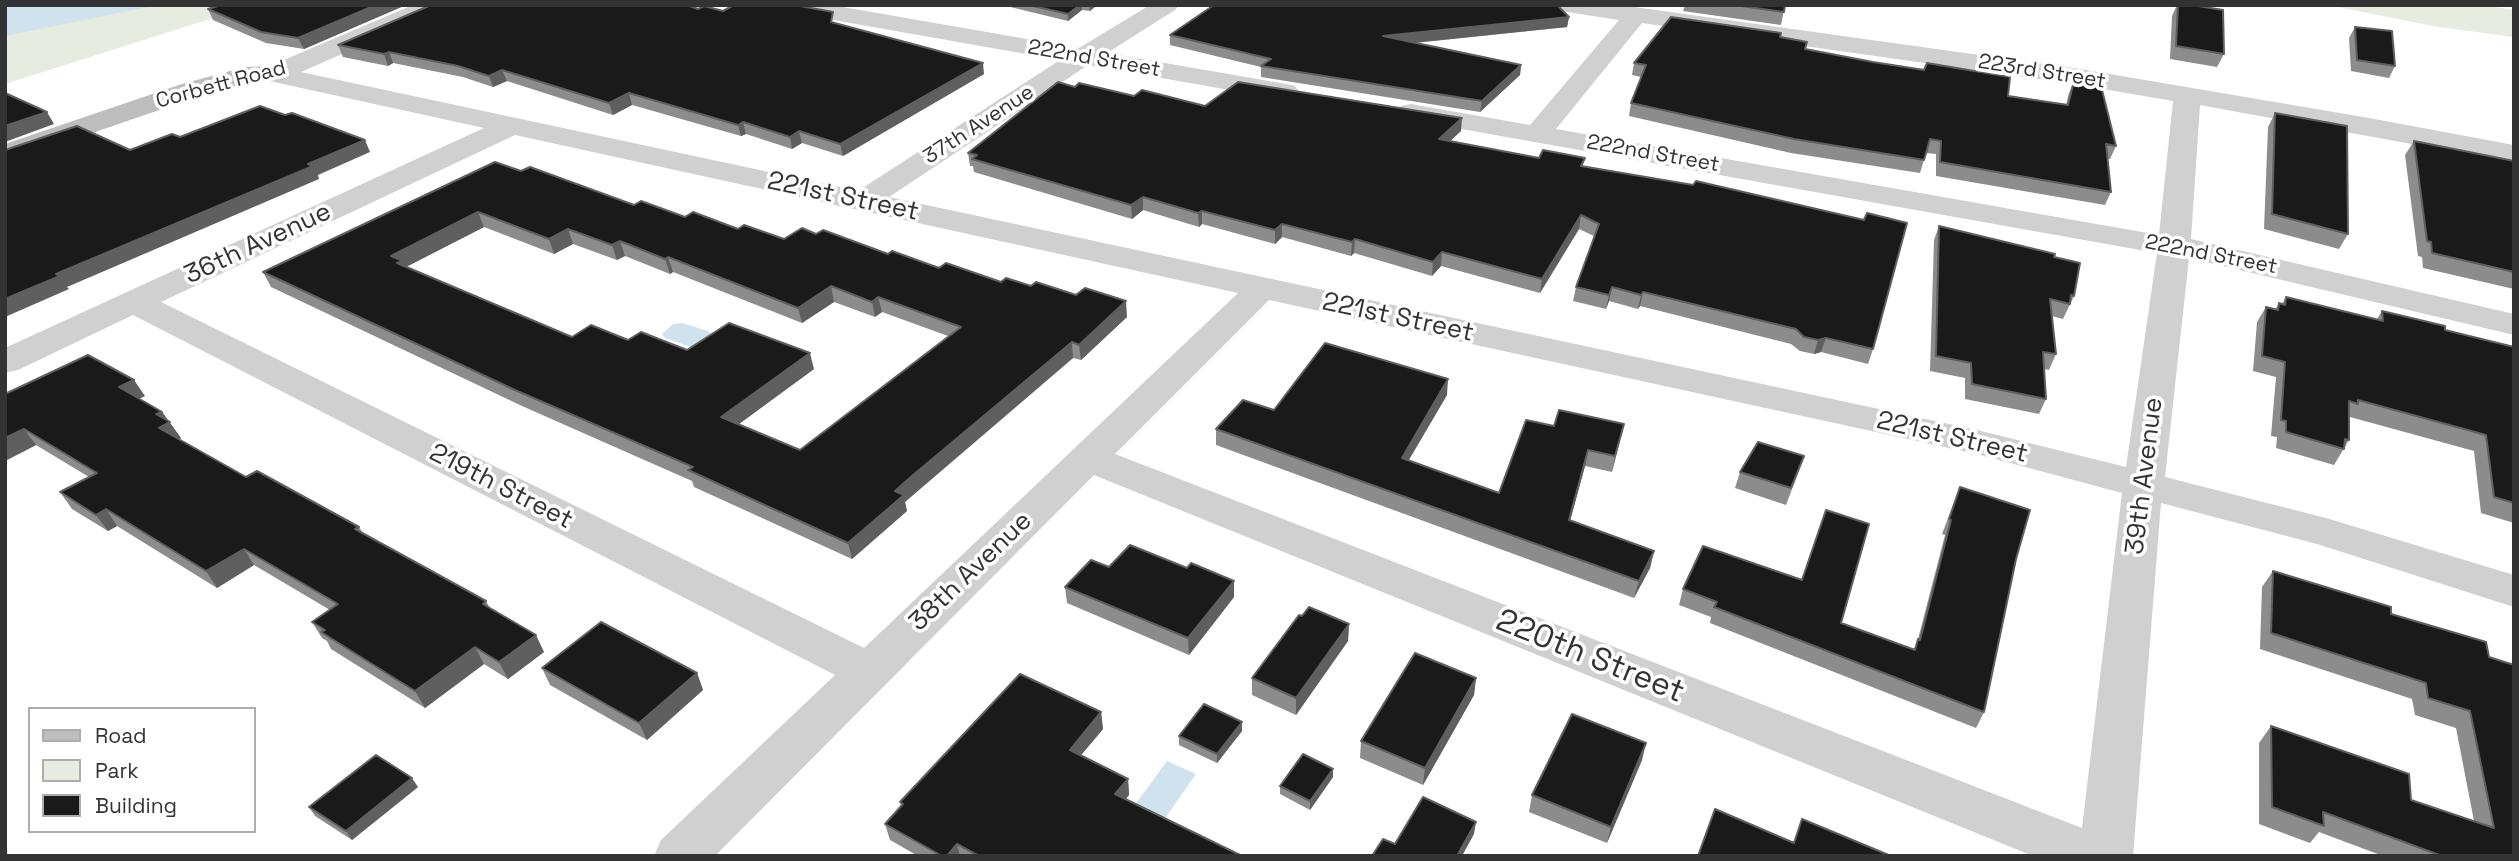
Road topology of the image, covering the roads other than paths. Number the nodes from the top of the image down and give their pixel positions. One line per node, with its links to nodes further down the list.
1 (434, 5): 7 (street, Corbett Road)
2 (788, 5): 6 (street, 222nd Street)
3 (1167, 5): 6 (street, 37th Avenue)
4 (1567, 5): 5 (street, 223rd Street)
5 (1636, 15): 8 (street, 223rd Street); 12 (street)
6 (1081, 58): 9 (street, 222nd Street); 15 (street, 37th Avenue)
7 (274, 74): 11 (street, 221st Street); 13 (street, Corbett Road)
8 (2188, 96): 14 (street, 223rd Street); 16 (street, 39th Avenue)
9 (1319, 97)
10 (1387, 108): 12 (street, 222nd Street)
11 (511, 126): 15 (street, 221st Street); 18 (street, 36th Avenue)
12 (1538, 133): 16 (street, 222nd Street)
13 (5, 154)
14 (2514, 154)
15 (863, 201): 17 (street, 221st Street)
16 (2174, 246): 19 (street, 222nd Street); 22 (street, 39th Avenue)
17 (1262, 288): 21 (street, 38th Avenue); 22 (street, 221st Street)
18 (134, 302): 20 (street, 36th Avenue); 24 (street, 219th Street)
19 (2514, 325)
20 (5, 362)
21 (1088, 458): 24 (street, 38th Avenue); 26 (street, 220th Street)
22 (2144, 483): 23 (street, 221st Street); 27 (street, 39th Avenue)
23 (2514, 591)
24 (869, 671): 25 (street, 38th Avenue)
25 (691, 853)
26 (2093, 856)
27 (2106, 856)

